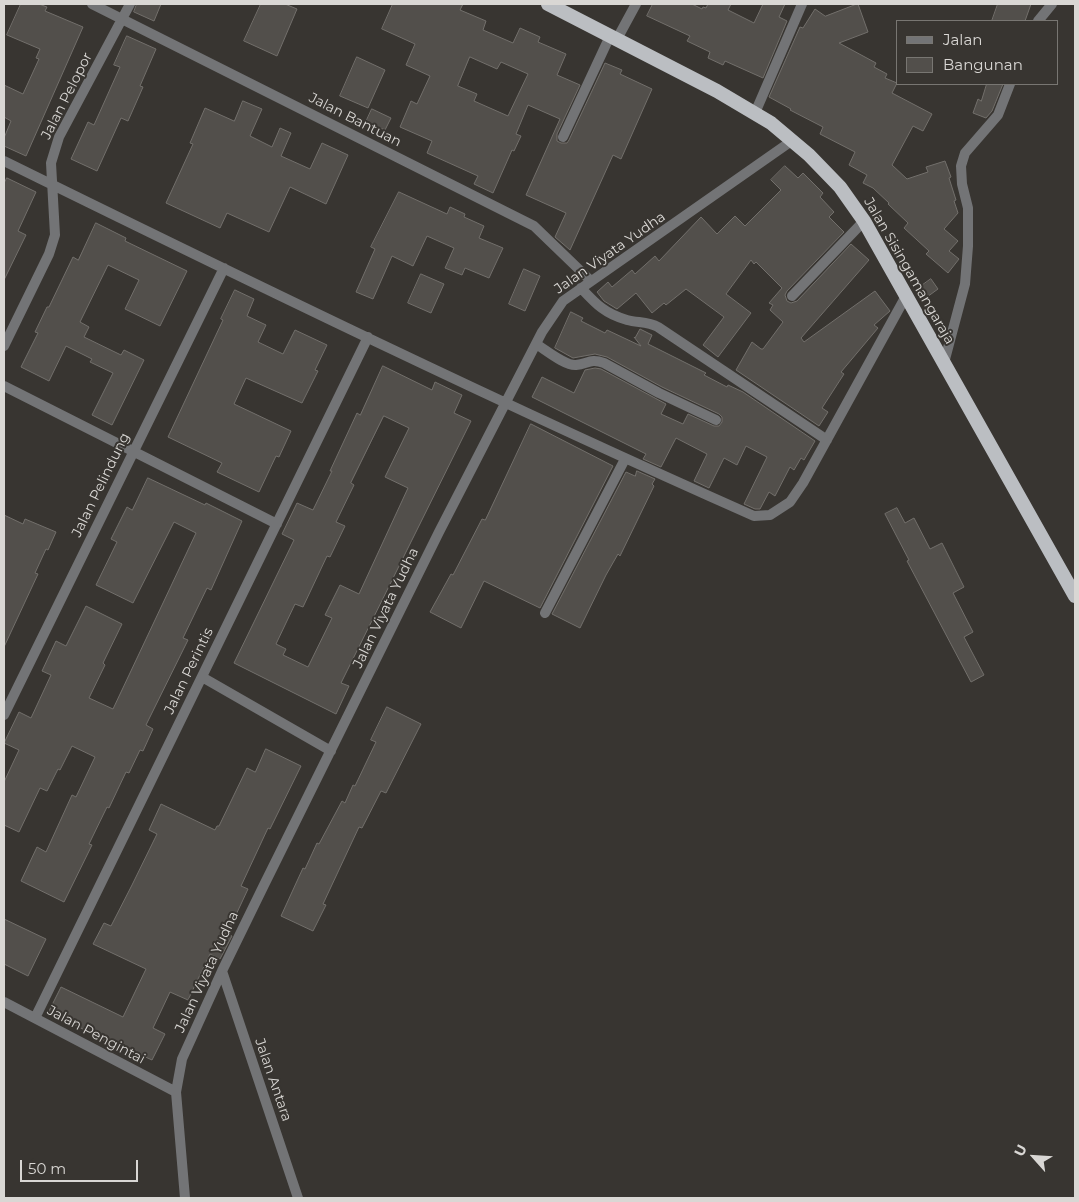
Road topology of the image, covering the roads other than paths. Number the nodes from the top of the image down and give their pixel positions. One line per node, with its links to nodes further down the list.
1 (92, 4): 7 (street, Jalan Bantuan)
2 (130, 4): 7 (street, Jalan Pelopor)
3 (548, 4): 9 (highway, Jalan Sisingamangaraja)
4 (636, 4): 9 (street)
5 (802, 4): 11 (street)
6 (1052, 4): 8 (street)
7 (123, 19): 15 (street, Jalan Pelopor); 18 (street, Jalan Bantuan)
8 (1039, 20)
9 (614, 37): 11 (highway, Jalan Sisingamangaraja); 12 (street)
10 (1010, 85): 25 (street)
11 (755, 113): 13 (highway, Jalan Sisingamangaraja)
12 (563, 137)
13 (793, 140): 16 (highway, Jalan Sisingamangaraja); 18 (street, Jalan Viyata Yudha)
14 (4, 161): 15 (street)
15 (51, 184): 17 (street); 24 (street, Jalan Pelopor)
16 (864, 222): 20 (street); 21 (highway, Jalan Sisingamangaraja)
17 (224, 268): 22 (street); 30 (street, Jalan Pelindung)
18 (591, 281): 19 (street, Jalan Viyata Yudha)
19 (581, 288): 23 (street, Jalan Viyata Yudha); 29 (street)
20 (792, 296)
21 (906, 296): 25 (highway, Jalan Sisingamangaraja); 29 (street)
22 (368, 337): 27 (street); 32 (street, Jalan Perintis)
23 (536, 344): 27 (street, Jalan Viyata Yudha); 28 (street)
24 (4, 346)
25 (944, 363): 33 (highway, Jalan Sisingamangaraja)
26 (4, 386): 30 (street)
27 (506, 403): 31 (street); 37 (street, Jalan Viyata Yudha)
28 (716, 420)
29 (827, 440): 31 (street)
30 (133, 452): 32 (street); 36 (street, Jalan Pelindung)
31 (625, 459): 34 (street)
32 (277, 524): 35 (street, Jalan Perintis)
33 (1075, 596)
34 (545, 613)
35 (202, 677): 37 (street); 40 (street, Jalan Perintis)
36 (4, 715)
37 (331, 751): 38 (street, Jalan Viyata Yudha)
38 (222, 971): 41 (street, Jalan Viyata Yudha); 43 (street, Jalan Antara)
39 (5, 1004): 40 (street, Jalan Pengintai)
40 (36, 1018): 41 (street, Jalan Pengintai)
41 (176, 1092): 42 (street, Jalan Viyata Yudha)
42 (185, 1198)
43 (298, 1198)

